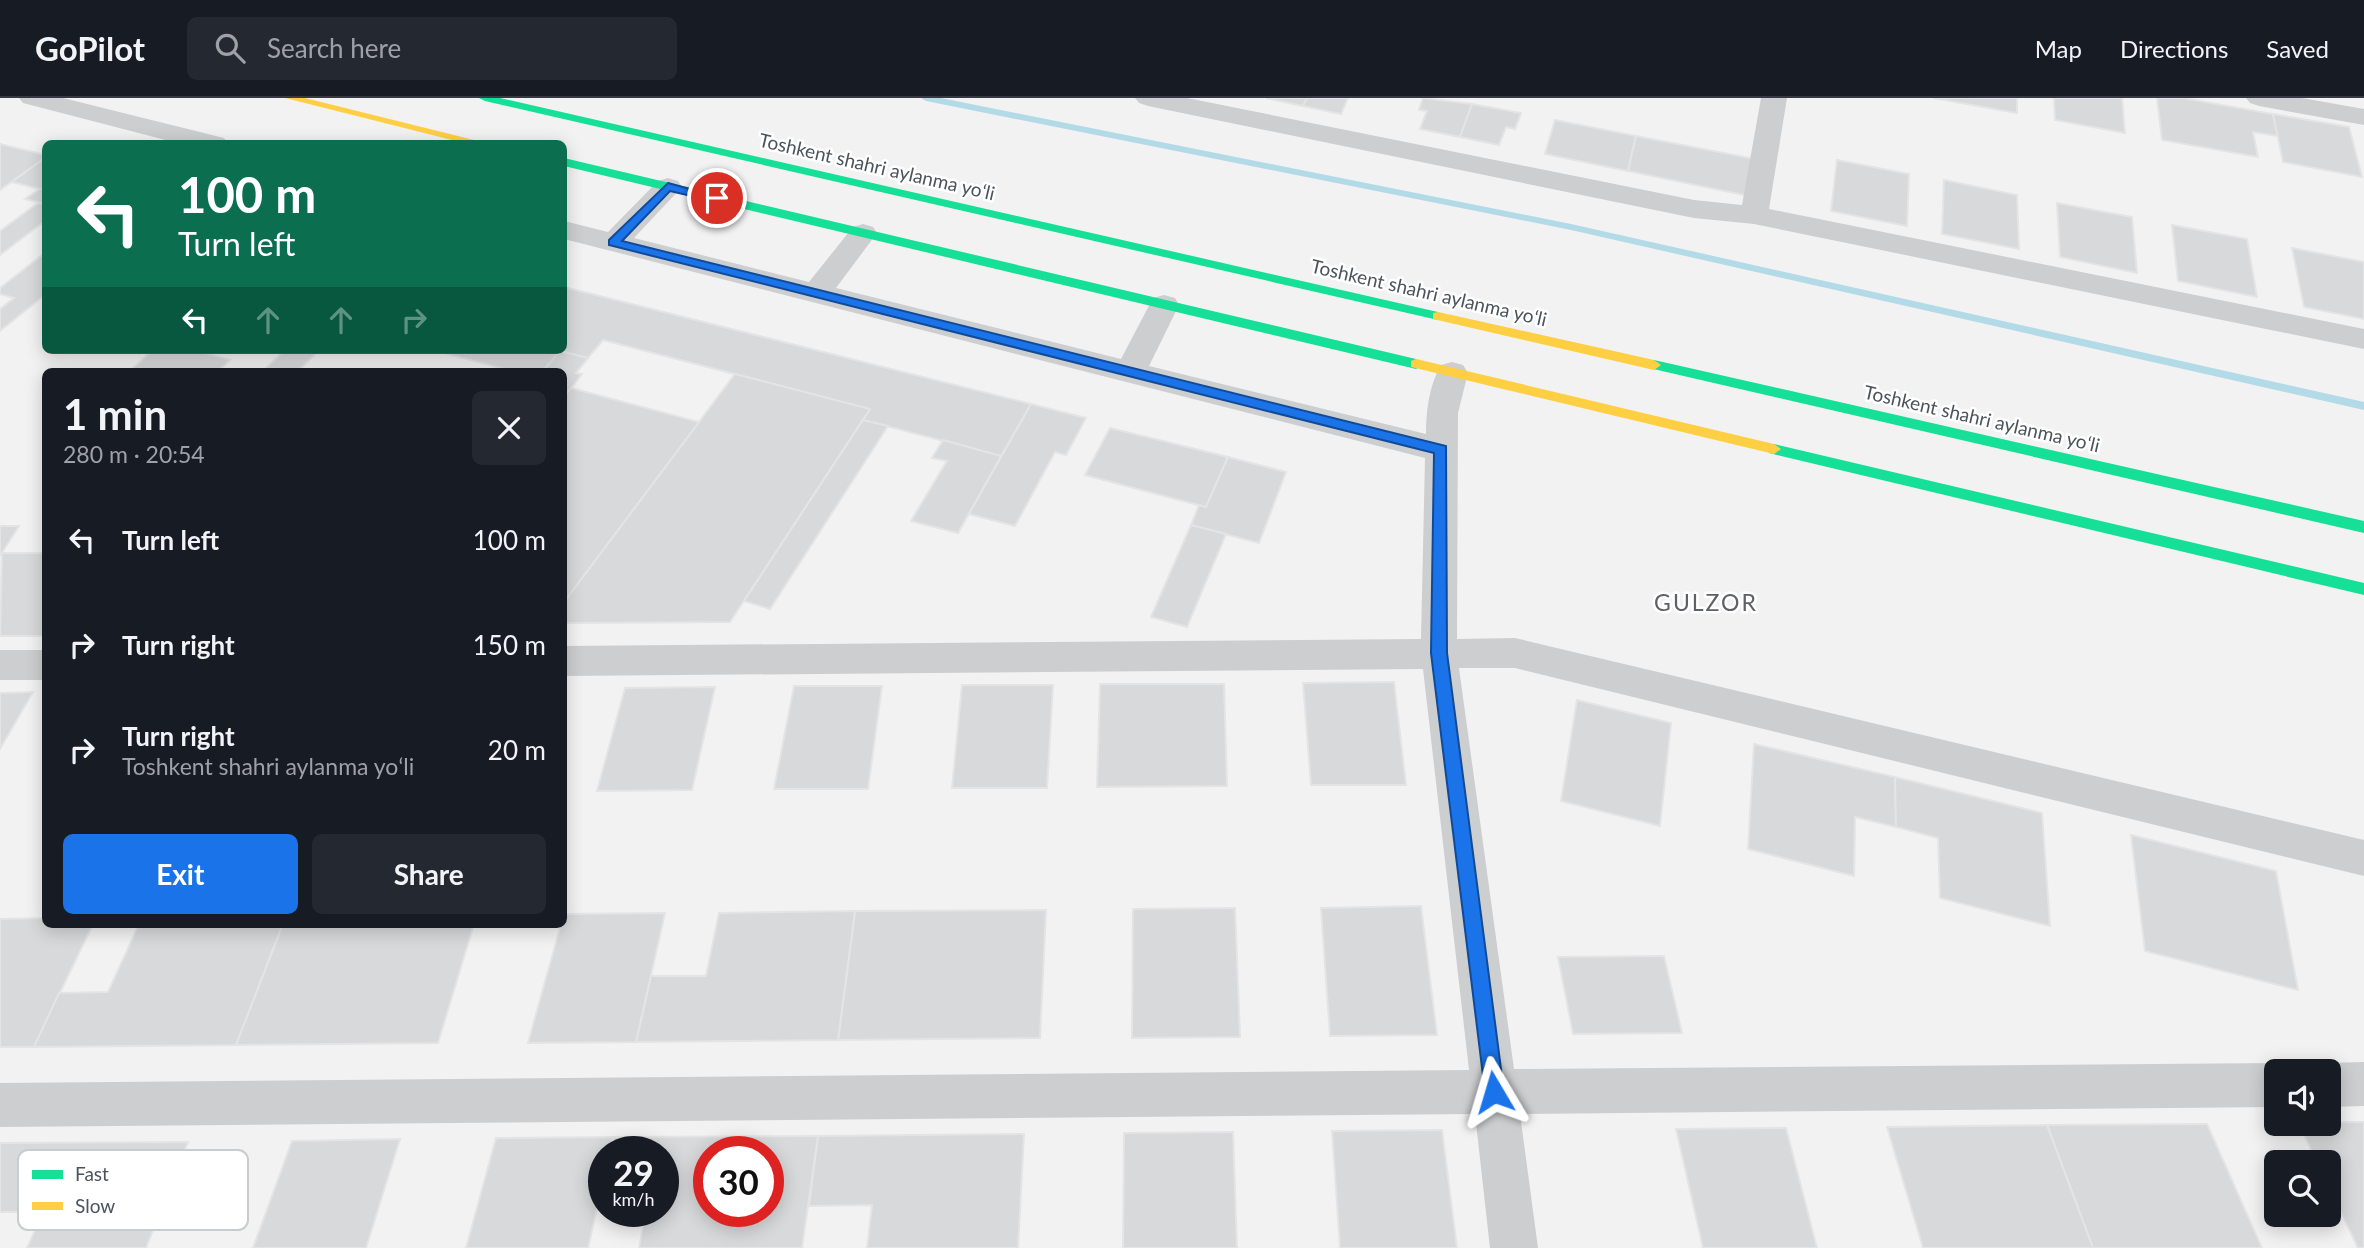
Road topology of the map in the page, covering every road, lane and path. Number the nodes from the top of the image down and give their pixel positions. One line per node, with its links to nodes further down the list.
1 (32, 98): 8 (street)
2 (291, 98): 9 (highway)
3 (486, 98): 22 (highway, Toshkent shahri aylanma yoʻli)
4 (1148, 98): 12 (street)
5 (1774, 98): 12 (street)
6 (2259, 98): 7 (street)
7 (2364, 117)
8 (199, 140)
9 (468, 140)
10 (567, 163): 11 (highway)
11 (668, 187): 14 (highway); 15 (street)
12 (1754, 215): 18 (street)
13 (567, 231): 15 (street)
14 (863, 233): 16 (street); 17 (highway)
15 (613, 243): 16 (street)
16 (816, 293): 19 (street)
17 (1164, 305): 19 (street); 20 (highway)
18 (2364, 339)
19 (1130, 372): 21 (street)
20 (1452, 373): 21 (street); 23 (highway)
21 (1441, 450): 24 (street)
22 (2364, 527)
23 (2364, 589)
24 (1439, 653): 25 (street); 28 (street); 32 (street)
25 (567, 661)
26 (0, 665): 27 (street)
27 (42, 665)
28 (2364, 858)
29 (2364, 1084): 31 (street)
30 (2264, 1085): 32 (street)
31 (2341, 1085)
32 (1494, 1092): 33 (street); 34 (street)
33 (0, 1105)
34 (1514, 1248)

